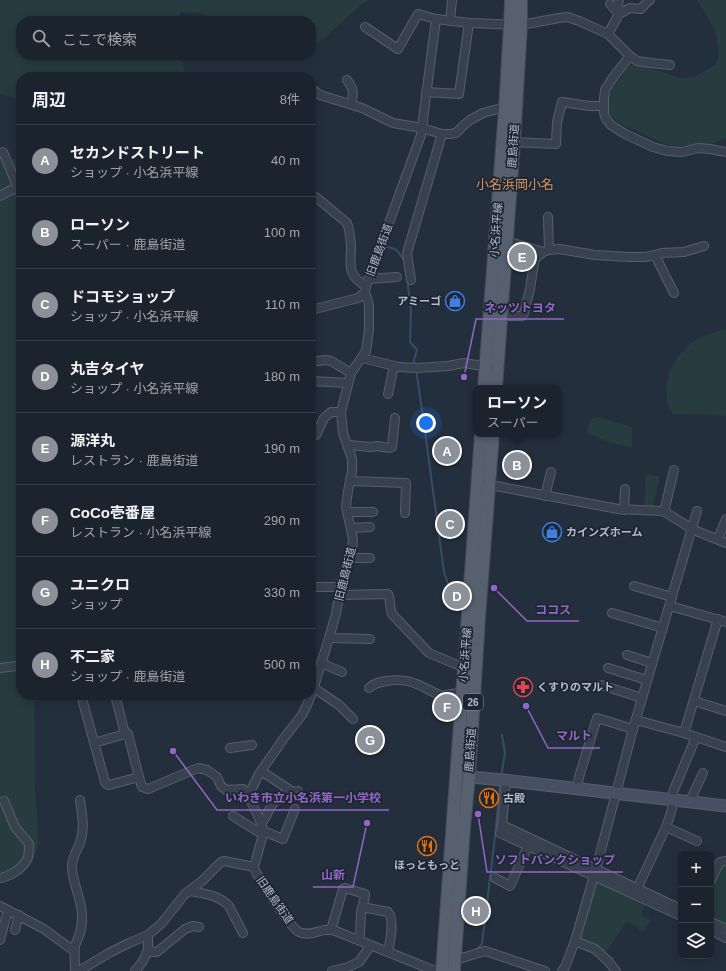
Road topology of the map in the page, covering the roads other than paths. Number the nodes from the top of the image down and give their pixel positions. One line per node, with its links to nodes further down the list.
1 (452, 0): 9 (street)
2 (511, 0): 11 (main road)
3 (521, 0): 11 (main road, 鹿島街道)
4 (619, 0): 7 (street)
5 (650, 0): 7 (street)
6 (610, 4): 7 (street)
7 (619, 14): 13 (street)
8 (436, 19): 9 (street); 12 (street); 18 (street, 旧鹿島街道)
9 (450, 22): 10 (street)
10 (469, 23): 11 (street); 18 (street)
11 (516, 25): 13 (street); 21 (main road, 鹿島街道)
12 (365, 26)
13 (608, 34): 14 (street)
14 (630, 56): 15 (street); 20 (street)
15 (670, 65)
16 (347, 80): 19 (street)
17 (316, 92): 19 (street)
18 (426, 92): 22 (street, 旧鹿島街道)
19 (351, 104): 22 (street)
20 (603, 106): 24 (street); 26 (street)
21 (510, 109): 23 (street); 24 (main road, 鹿島街道); 32 (main road, 小名浜平線)
22 (422, 128): 23 (street); 38 (street, 旧鹿島街道)
23 (442, 134): 37 (street)
24 (514, 142): 32 (main road, 鹿島街道)
25 (4, 152): 27 (street)
26 (726, 152)
27 (16, 179)
28 (16, 189): 29 (street)
29 (0, 196)
30 (316, 197): 38 (street)
31 (548, 217): 34 (street)
32 (501, 241): 34 (street); 41 (main road, 鹿島街道); 45 (main road, 小名浜平線)
33 (704, 246): 35 (street)
34 (546, 251): 35 (street); 41 (street)
35 (655, 255): 39 (street)
36 (397, 277): 38 (street)
37 (411, 280)
38 (366, 286): 40 (street); 42 (street, 旧鹿島街道)
39 (674, 293)
40 (316, 309)
41 (502, 316): 45 (main road, 鹿島街道)
42 (362, 358): 44 (street); 46 (street, 旧鹿島街道)
43 (316, 361): 46 (street)
44 (394, 366): 45 (street); 51 (street)
45 (492, 368): 49 (main road, 小名浜平線); 50 (main road, 鹿島街道)
46 (351, 373): 48 (street, 旧鹿島街道)
47 (316, 381): 48 (street)
48 (348, 383): 52 (street, 旧鹿島街道)
49 (485, 385)
50 (495, 385)
51 (388, 394)
52 (342, 412): 54 (street); 57 (street, 旧鹿島街道)
53 (395, 418): 57 (street)
54 (316, 435)
55 (481, 437): 61 (main road, 26)
56 (492, 437): 61 (main road, 鹿島街道 / 26)
57 (348, 445): 60 (street, 旧鹿島街道)
58 (674, 470): 68 (street)
59 (551, 472): 63 (street)
60 (350, 481): 66 (street, 旧鹿島街道); 69 (street)
61 (484, 484): 63 (street); 91 (main road, 鹿島街道 / 26)
62 (625, 489): 64 (street)
63 (545, 496): 64 (street)
64 (624, 510): 68 (street)
65 (697, 511): 73 (street)
66 (347, 512): 67 (street); 72 (street, 旧鹿島街道)
67 (372, 512)
68 (664, 512): 73 (street)
69 (405, 514)
70 (726, 519): 74 (street)
71 (370, 527): 72 (street)
72 (351, 528): 76 (street, 旧鹿島街道)
73 (692, 528): 74 (street); 81 (street)
74 (718, 539): 75 (street)
75 (726, 543)
76 (349, 558): 77 (street); 80 (street, 旧鹿島街道)
77 (370, 558)
78 (634, 586): 81 (street)
79 (316, 589): 80 (street)
80 (340, 591): 85 (street, 旧鹿島街道); 91 (street)
81 (671, 602): 83 (street); 84 (street)
82 (612, 613): 84 (street)
83 (722, 620): 105 (street)
84 (663, 628): 89 (street)
85 (329, 637): 86 (street); 88 (street, 旧鹿島街道)
86 (370, 639)
87 (627, 655): 89 (street)
88 (322, 663): 94 (street); 96 (street, 旧鹿島街道)
89 (652, 663): 95 (street)
90 (16, 666): 92 (street)
91 (470, 666): 100 (main road, 小名浜平線 / 26); 121 (main road, 鹿島街道 / 26)
92 (0, 668)
93 (608, 668): 95 (street)
94 (342, 672)
95 (647, 680): 101 (street)
96 (316, 682)
97 (602, 685): 101 (street)
98 (369, 688): 100 (street)
99 (316, 689): 107 (street)
100 (462, 693): 119 (main road, 小名浜平線 / 26)
101 (642, 698): 108 (street)
102 (84, 700): 113 (street)
103 (116, 700): 111 (street)
104 (309, 700): 117 (street, 旧鹿島街道)
105 (694, 701): 106 (street); 110 (street)
106 (726, 711)
107 (353, 719)
108 (636, 720): 109 (street); 110 (street)
109 (633, 729): 123 (street); 124 (street)
110 (684, 733): 112 (street)
111 (125, 734): 113 (street); 120 (street)
112 (696, 737): 115 (street); 127 (street)
113 (94, 743): 120 (street)
114 (252, 745): 116 (street)
115 (726, 747)
116 (230, 748)
117 (261, 771): 125 (street, 旧鹿島街道); 135 (street, 旧鹿島街道)
118 (702, 773): 129 (street)
119 (456, 776): 121 (street); 176 (main road, 小名浜平線 / 26)
120 (139, 777): 125 (street)
121 (468, 777): 122 (street); 168 (main road, 鹿島街道 / 26)
122 (503, 780): 123 (street); 134 (street)
123 (577, 789): 124 (street)
124 (616, 794): 127 (street); 140 (street)
125 (250, 795): 135 (street)
126 (80, 800): 166 (street)
127 (672, 800): 129 (street); 133 (street)
128 (4, 801): 142 (street)
129 (689, 802): 130 (street)
130 (726, 806)
131 (294, 809): 135 (street)
132 (233, 816): 135 (street)
133 (666, 827): 136 (street); 144 (street)
134 (501, 828): 137 (street); 140 (street)
135 (262, 829): 139 (street, 旧鹿島街道)
136 (697, 841)
137 (528, 846): 140 (street); 143 (street)
138 (726, 861): 141 (street)
139 (254, 867): 145 (street); 156 (street, 旧鹿島街道)
140 (595, 872): 144 (street); 150 (street); 163 (street)
141 (714, 874)
142 (0, 878)
143 (494, 878)
144 (637, 889): 148 (street)
145 (189, 891): 158 (street); 159 (street)
146 (0, 906): 149 (street)
147 (362, 907): 156 (street); 162 (street); 167 (street)
148 (678, 908)
149 (8, 910): 151 (street); 161 (street)
150 (678, 914)
151 (19, 915): 155 (street); 166 (street)
152 (713, 923): 154 (street)
153 (199, 927): 165 (street)
154 (726, 929)
155 (15, 930)
156 (331, 930): 162 (street, 旧鹿島街道)
157 (714, 932): 160 (street)
158 (243, 933)
159 (148, 935): 165 (street); 172 (street)
160 (726, 938)
161 (0, 940)
162 (359, 940): 164 (street, 旧鹿島街道)
163 (575, 941): 178 (street); 179 (street)
164 (371, 945): 167 (street, 旧鹿島街道); 169 (street)
165 (148, 948): 173 (street)
166 (74, 951): 171 (street)
167 (388, 952): 175 (street, 旧鹿島街道)
168 (454, 965): 170 (street)
169 (350, 968): 174 (street)
170 (529, 969): 177 (street)
171 (75, 971)
172 (79, 971)
173 (135, 971)
174 (332, 971)
175 (435, 971)
176 (442, 971)
177 (545, 971)
178 (562, 971)
179 (616, 971)

